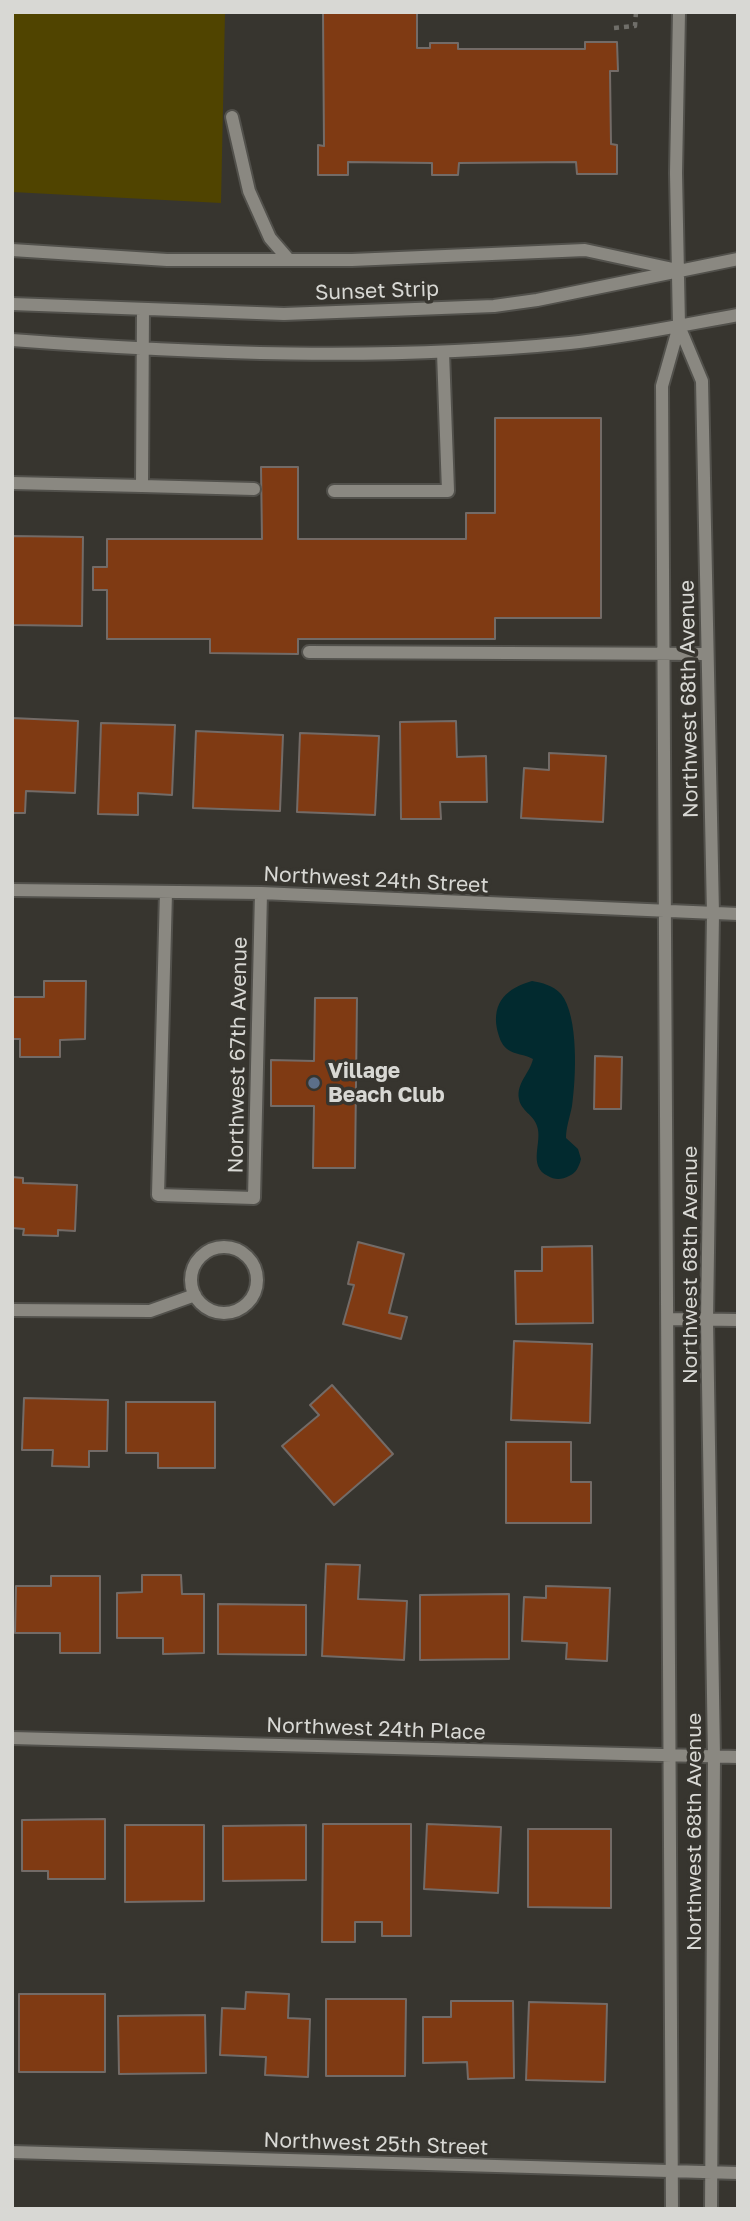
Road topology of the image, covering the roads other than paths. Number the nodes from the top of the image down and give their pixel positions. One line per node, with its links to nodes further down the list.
1 (679, 12): 6 (street, Northwest 68th Avenue)
2 (232, 117): 5 (street)
3 (12, 250): 5 (street)
4 (738, 259): 6 (street, Sunset Strip)
5 (289, 260): 6 (street)
6 (680, 270): 8 (street, Sunset Strip); 10 (street, Northwest 68th Avenue)
7 (12, 303): 8 (street, Sunset Strip)
8 (143, 309): 12 (street)
9 (738, 315): 10 (street)
10 (679, 326): 13 (street); 19 (street, Northwest 68th Avenue); 20 (street, Northwest 68th Avenue)
11 (12, 340): 12 (street)
12 (143, 350): 13 (street); 15 (street)
13 (443, 352): 17 (street)
14 (12, 483): 15 (street)
15 (142, 486): 16 (street)
16 (254, 488)
17 (334, 491)
18 (309, 652): 19 (street)
19 (666, 653): 20 (street); 24 (street, Northwest 68th Avenue)
20 (707, 654): 25 (street, Northwest 68th Avenue)
21 (12, 890): 22 (street, Northwest 24th Street)
22 (166, 892): 23 (street, Northwest 24th Street); 23 (street, Northwest 67th Avenue)
23 (261, 893): 24 (street, Northwest 24th Street)
24 (669, 912): 25 (street, Northwest 24th Street); 29 (street, Northwest 68th Avenue)
25 (713, 914): 26 (street, Northwest 24th Street); 30 (street, Northwest 68th Avenue)
26 (738, 914)
27 (195, 1295): 27 (street); 28 (street)
28 (12, 1310)
29 (671, 1319): 30 (street); 33 (street, Northwest 68th Avenue)
30 (707, 1320): 31 (street); 34 (street, Northwest 68th Avenue)
31 (738, 1320)
32 (12, 1738): 33 (street, Northwest 24th Place)
33 (674, 1756): 34 (street, Northwest 24th Place); 37 (street, Northwest 68th Avenue)
34 (714, 1757): 35 (street, Northwest 24th Place); 38 (street, Northwest 68th Avenue)
35 (738, 1757)
36 (12, 2152): 37 (street, Northwest 25th Street)
37 (673, 2172): 38 (street, Northwest 25th Street); 40 (street, Northwest 68th Avenue)
38 (711, 2173): 39 (street, Northwest 25th Street); 41 (street, Northwest 68th Avenue)
39 (738, 2173)
40 (673, 2209)
41 (711, 2209)

